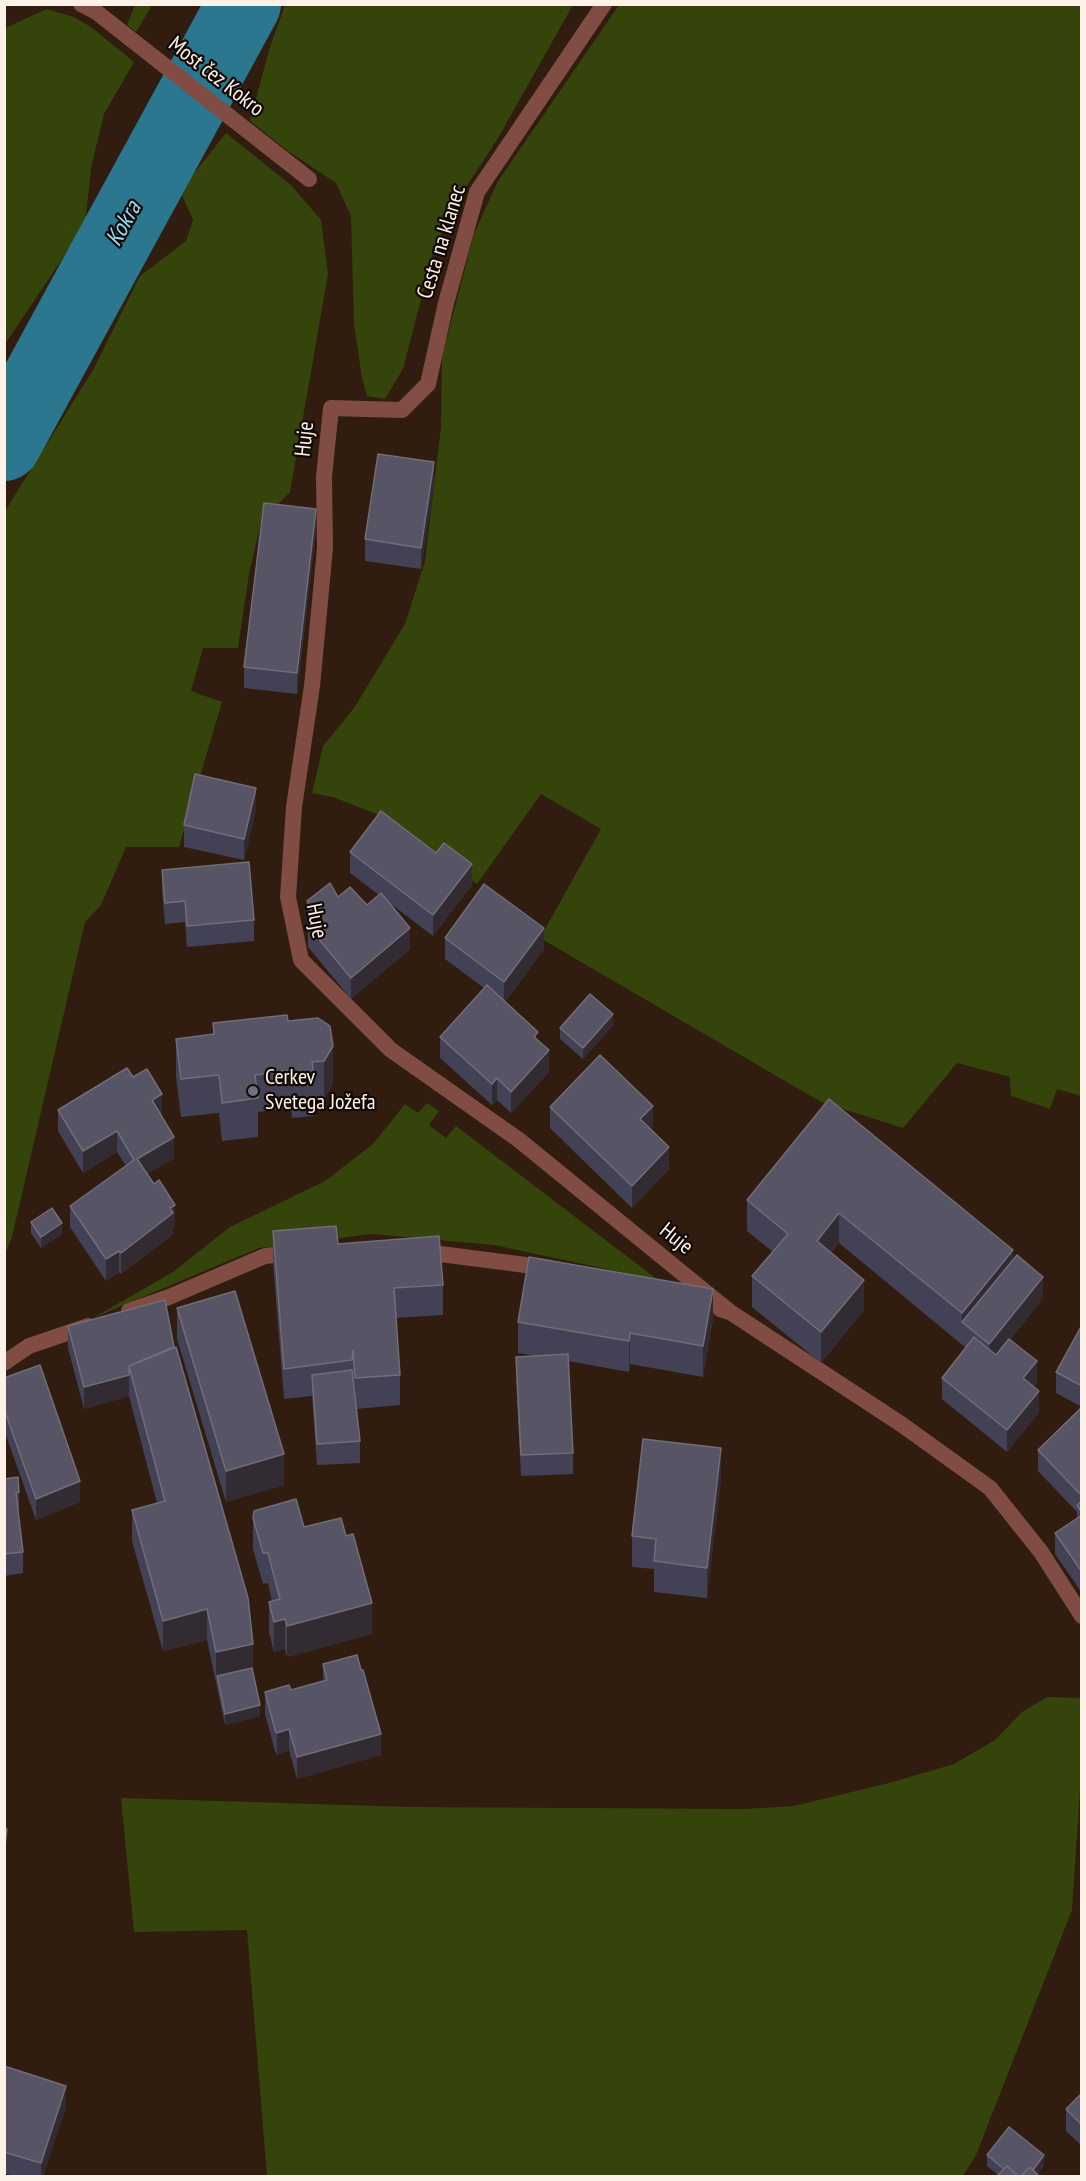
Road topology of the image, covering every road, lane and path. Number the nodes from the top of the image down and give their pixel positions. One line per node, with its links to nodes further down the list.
1 (604, 4): 4 (street, Cesta na klanec)
2 (88, 8): 3 (street, Most čez Kokro)
3 (309, 179)
4 (331, 408): 9 (street, Huje)
5 (396, 1248): 7 (street)
6 (308, 1252): 10 (street)
7 (565, 1272)
8 (697, 1304): 9 (street, Huje)
9 (730, 1312): 11 (street, Huje)
10 (4, 1363)
11 (1082, 1616)

